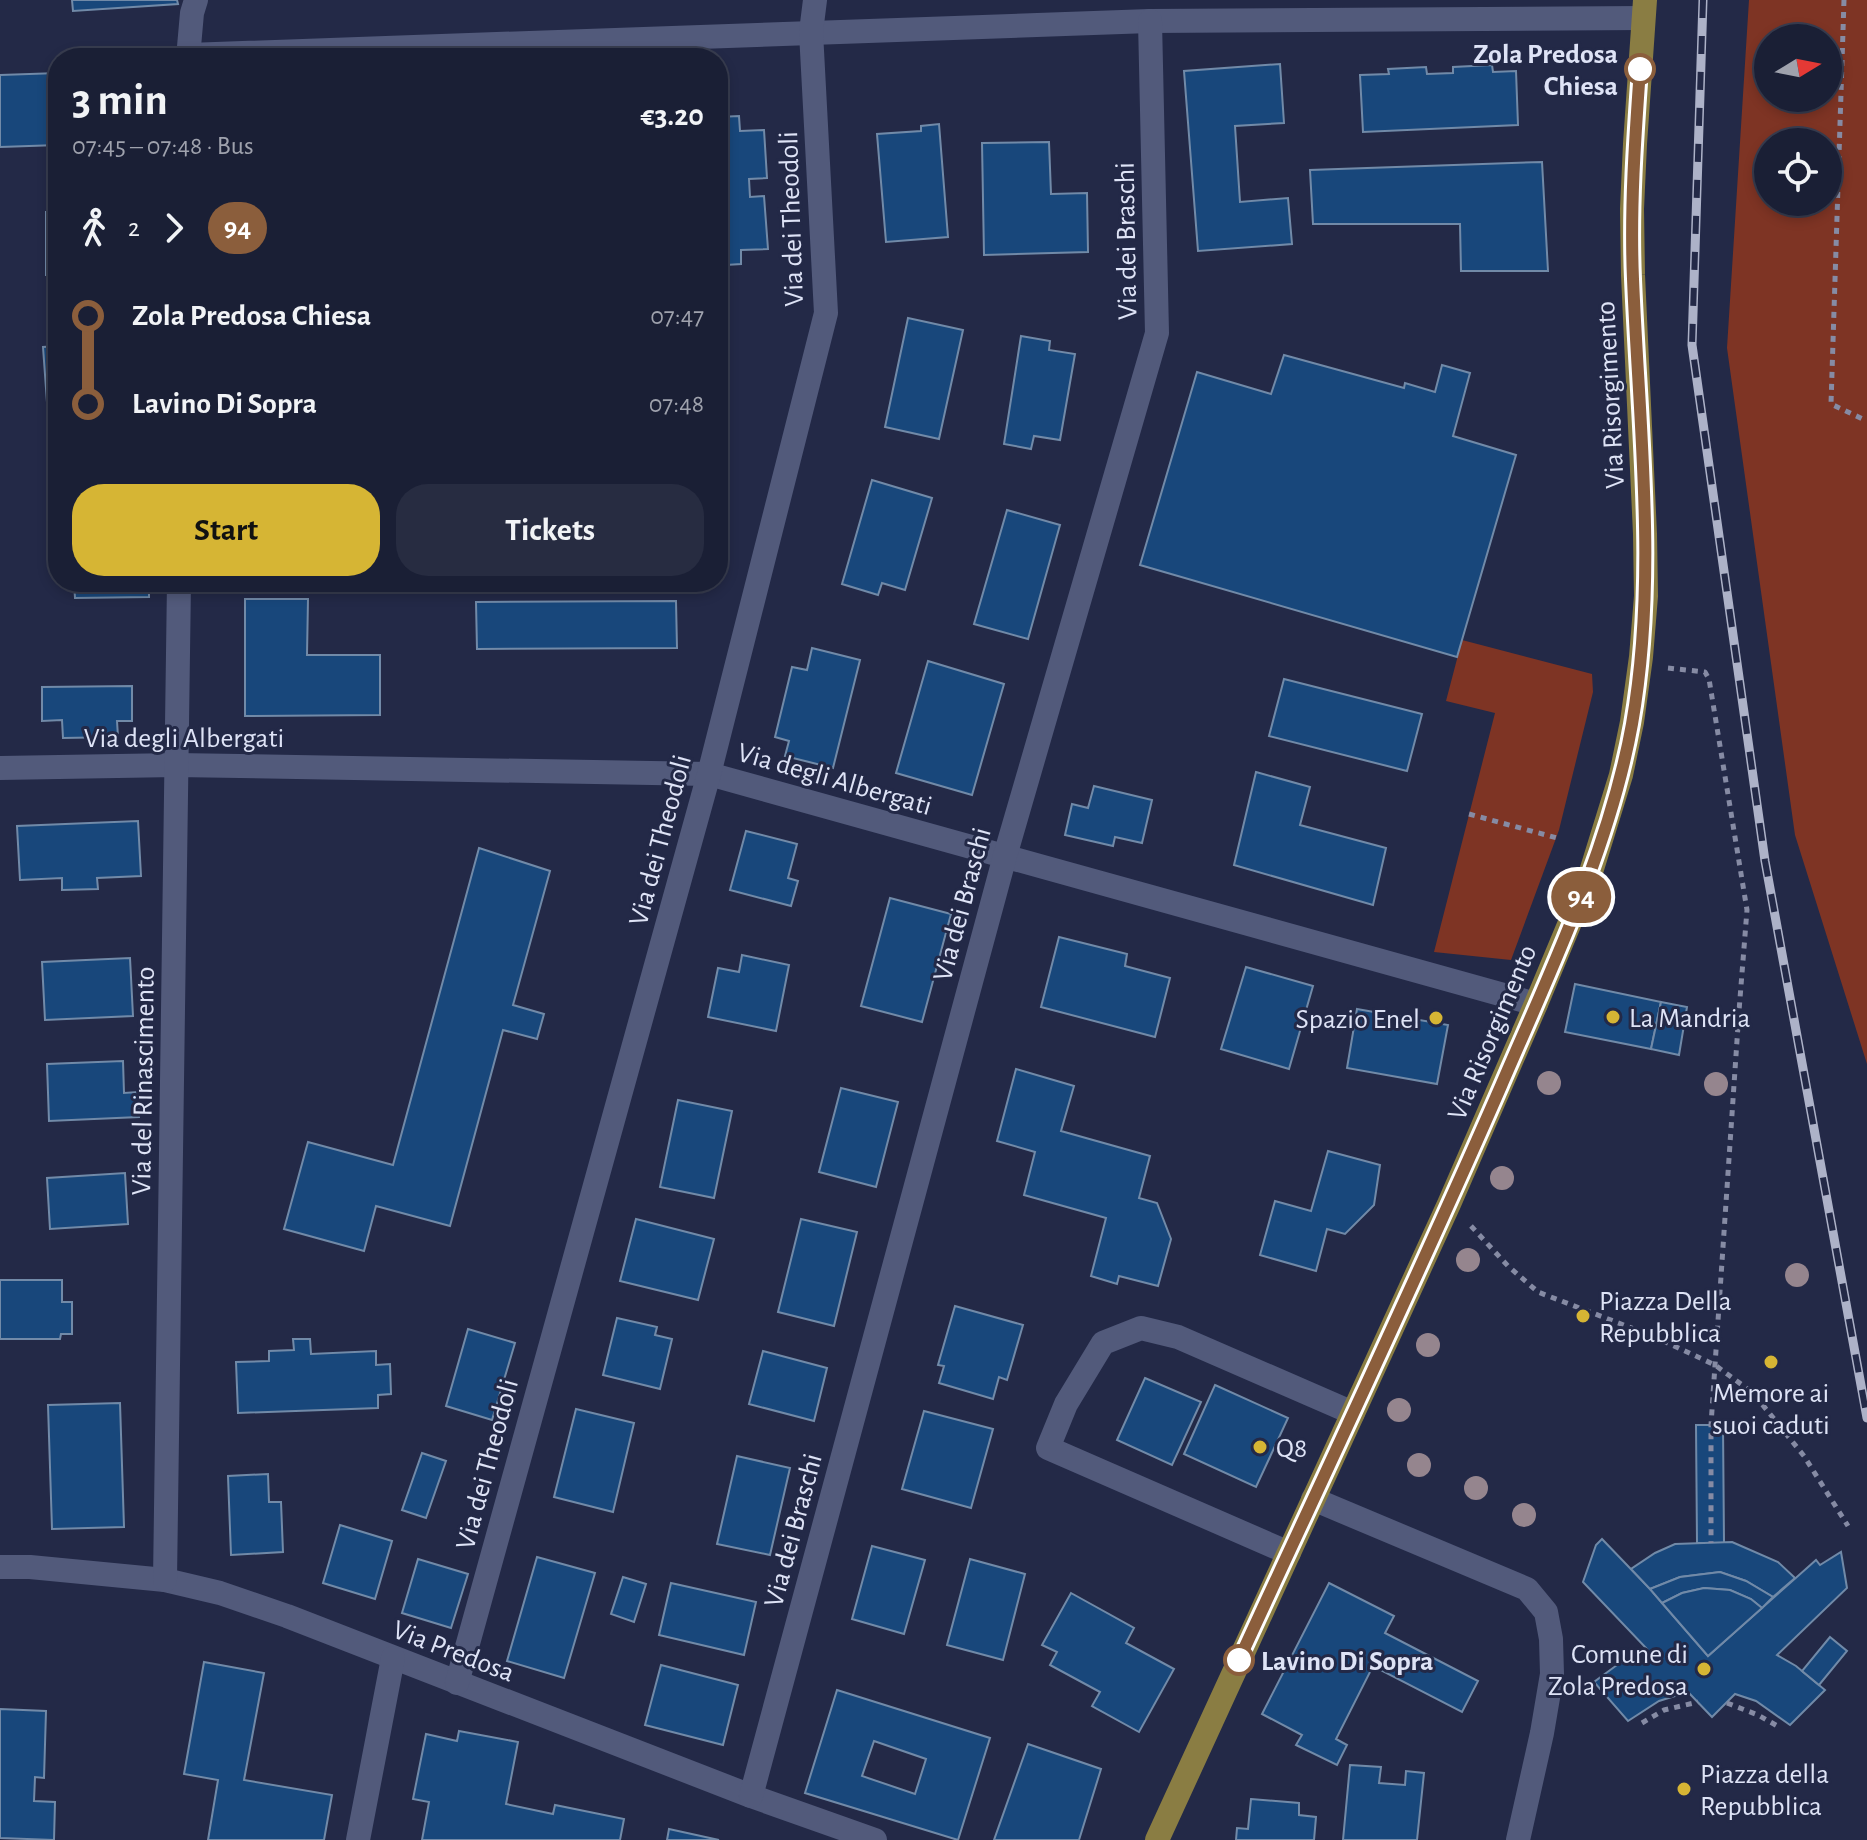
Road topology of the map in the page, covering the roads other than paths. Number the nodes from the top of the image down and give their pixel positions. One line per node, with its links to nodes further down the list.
1 (196, 0): 6 (street)
2 (815, 0): 5 (street, Via dei Theodoli)
3 (1644, 9): 4 (street); 13 (main road, Via Risorgimento)
4 (1150, 21): 5 (street); 12 (street, Via dei Braschi)
5 (811, 32): 7 (street); 11 (street, Via dei Theodoli)
6 (189, 48)
7 (412, 48)
8 (179, 592): 9 (street, Via del Rinascimento)
9 (176, 765): 10 (street, Via degli Albergati); 11 (street, Via degli Albergati); 18 (street, Via del Rinascimento)
10 (0, 768)
11 (709, 774): 12 (street, Via degli Albergati); 20 (street, Via dei Theodoli)
12 (1005, 856): 13 (street, Via degli Albergati); 21 (street, Via dei Braschi)
13 (1536, 1004): 14 (main road, Via Risorgimento)
14 (1353, 1413): 15 (main road, Via Risorgimento); 16 (street)
15 (1313, 1499): 16 (main road, Via Risorgimento); 25 (street)
16 (1289, 1553): 24 (main road, Via Risorgimento)
17 (0, 1567): 18 (street, Via Predosa)
18 (165, 1580): 19 (street, Via Predosa)
19 (393, 1658): 20 (street, Via Predosa); 22 (street)
20 (457, 1683): 21 (street, Via Predosa)
21 (751, 1796): 23 (street, Via Predosa)
22 (358, 1840)
23 (875, 1840)
24 (1157, 1840)
25 (1518, 1840)

